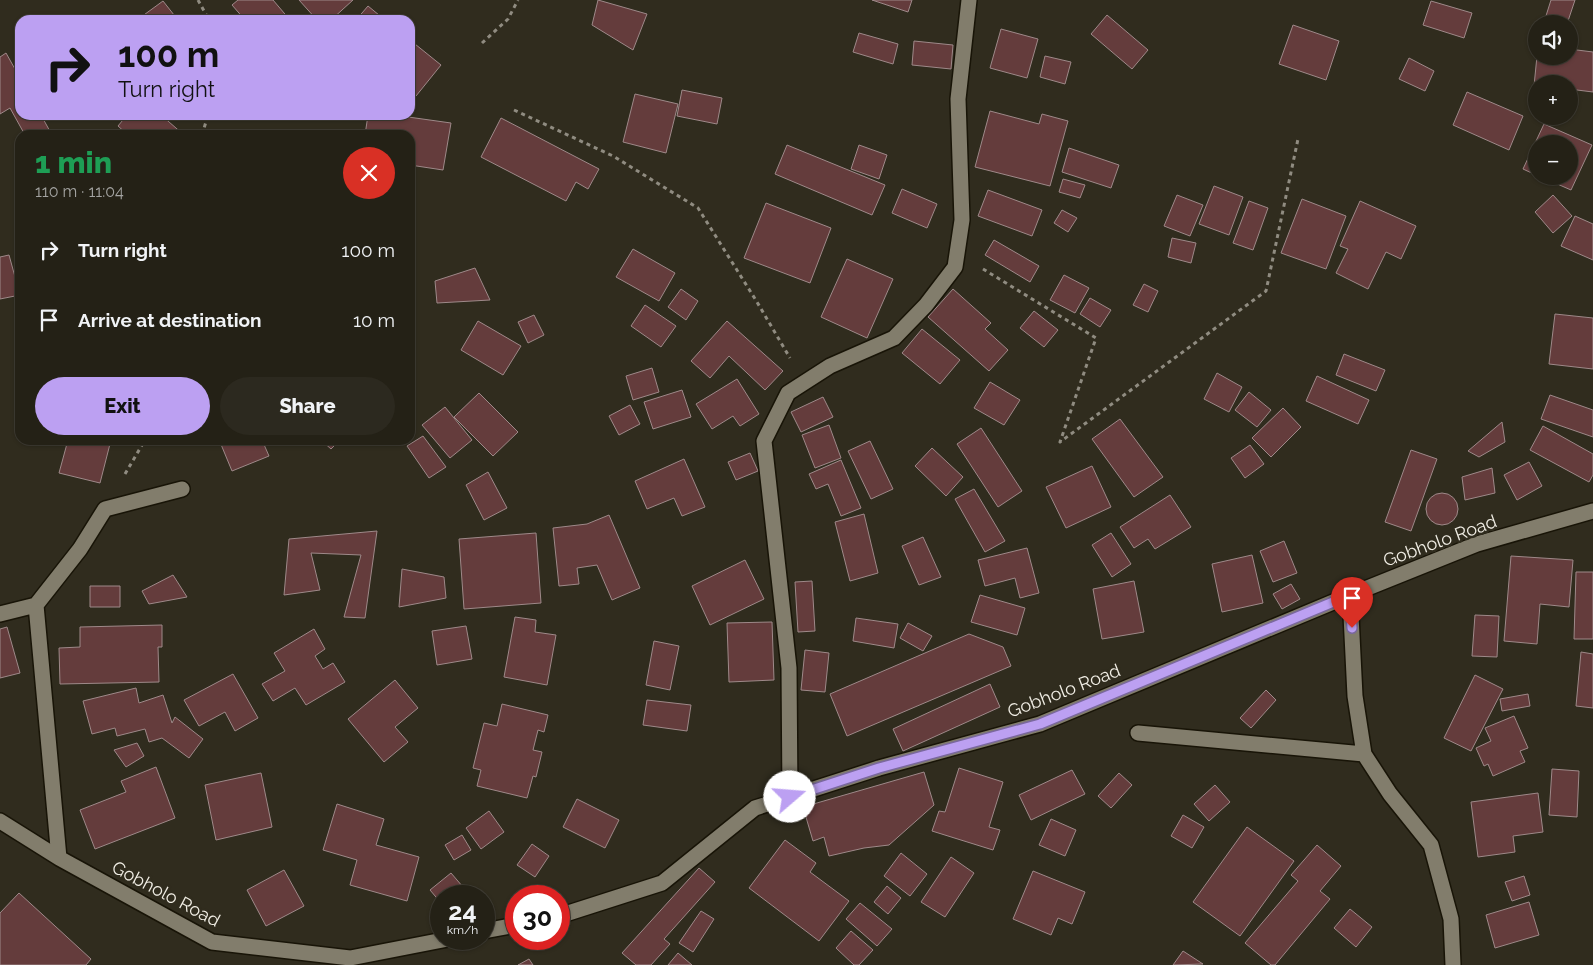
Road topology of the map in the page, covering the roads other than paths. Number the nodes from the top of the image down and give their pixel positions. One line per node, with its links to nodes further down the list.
1 (969, 0): 9 (street)
2 (182, 489): 5 (street)
3 (1593, 511): 4 (street, Gobholo Road)
4 (1350, 595): 8 (street); 9 (street, Gobholo Road)
5 (36, 605): 6 (street); 11 (street)
6 (0, 614)
7 (1138, 734): 8 (street)
8 (1364, 754): 14 (street)
9 (790, 797): 12 (street, Gobholo Road)
10 (0, 821): 11 (street, Gobholo Road)
11 (59, 858): 13 (street, Gobholo Road)
12 (570, 912)
13 (430, 942)
14 (1453, 965)

